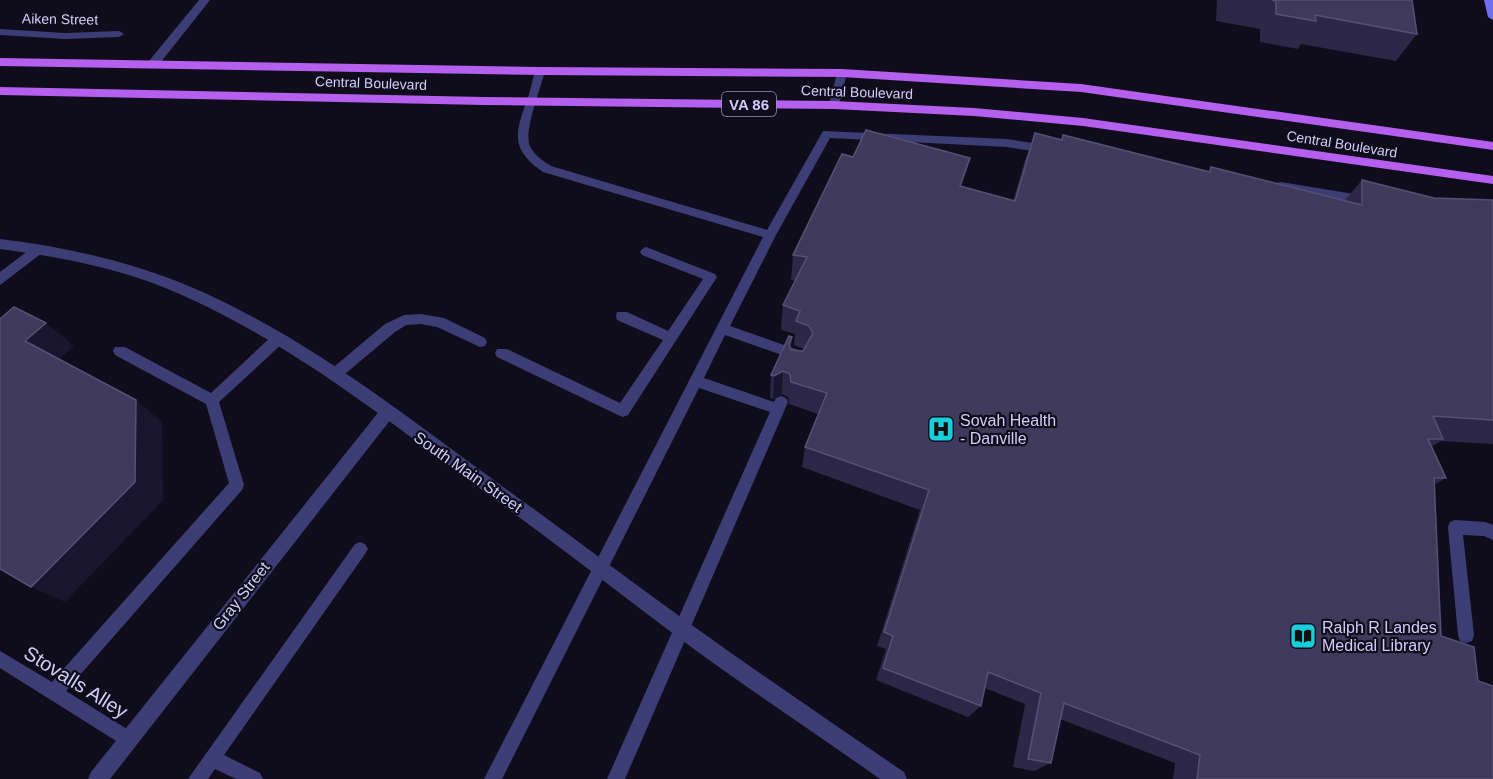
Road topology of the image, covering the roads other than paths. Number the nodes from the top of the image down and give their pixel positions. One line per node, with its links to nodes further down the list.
1 (205, 0): 7 (street)
2 (1489, 0): 3 (main road)
3 (1493, 16)
4 (0, 32): 5 (street, Aiken Street)
5 (119, 34)
6 (0, 63): 7 (main road, Central Boulevard / VA 86)
7 (153, 64): 8 (main road, Central Boulevard / VA 86)
8 (540, 71): 9 (main road, Central Boulevard / VA 86); 11 (lane)
9 (842, 73): 12 (lane); 13 (main road, Central Boulevard / VA 86)
10 (0, 91): 11 (main road, Central Boulevard / VA 86)
11 (532, 102): 12 (main road, Central Boulevard / VA 86); 18 (lane)
12 (834, 105): 15 (main road, Central Boulevard / VA 86)
13 (1493, 146)
14 (1054, 150): 18 (lane)
15 (1493, 180)
16 (1265, 184): 17 (lane)
17 (1383, 202)
18 (770, 235): 24 (lane)
19 (0, 244): 20 (street, South Main Street)
20 (37, 249): 22 (street); 26 (street, South Main Street)
21 (646, 252): 25 (lane)
22 (0, 280)
23 (622, 316): 25 (lane)
24 (722, 329): 30 (lane); 32 (lane)
25 (671, 338): 29 (lane)
26 (277, 339): 31 (street, South Main Street); 33 (lane)
27 (480, 342): 31 (lane)
28 (120, 351): 33 (lane)
29 (502, 353)
30 (796, 368)
31 (334, 375): 34 (street, South Main Street)
32 (696, 381): 37 (lane); 38 (lane)
33 (212, 400): 41 (lane)
34 (386, 414): 37 (street, South Main Street); 42 (street, Gray Street)
35 (1493, 533): 39 (lane)
36 (360, 549): 43 (lane)
37 (602, 567): 38 (street, South Main Street); 47 (lane)
38 (682, 629): 48 (lane); 49 (street, South Main Street)
39 (1466, 635)
40 (0, 659): 41 (lane, Stovalls Alley)
41 (54, 692): 42 (lane, Stovalls Alley)
42 (129, 740): 44 (street, Gray Street)
43 (212, 758): 45 (lane); 46 (lane)
44 (98, 779)
45 (197, 779)
46 (254, 779)
47 (493, 779)
48 (616, 779)
49 (897, 779)

